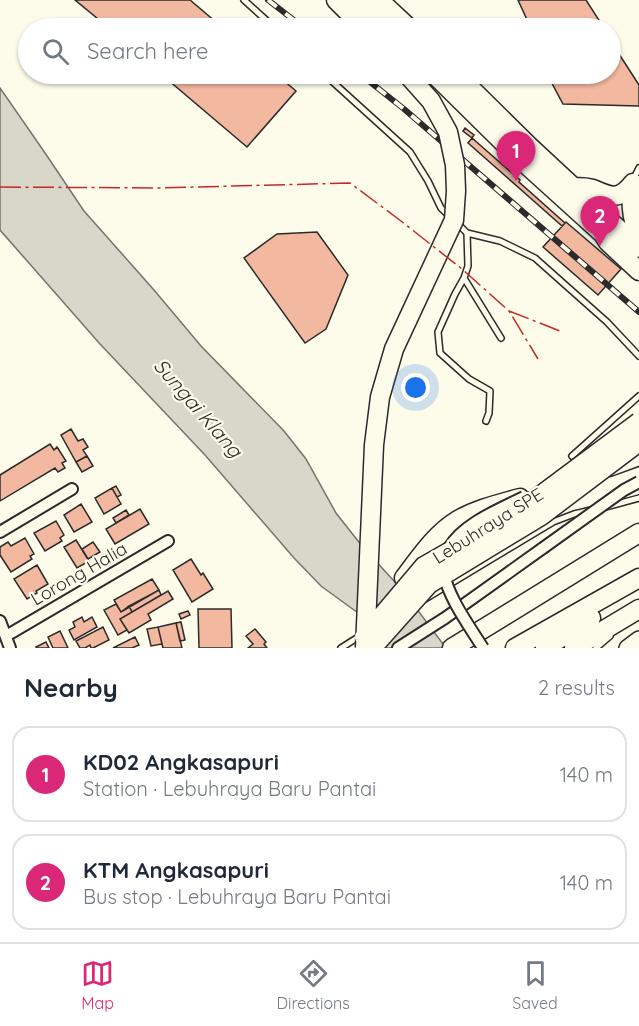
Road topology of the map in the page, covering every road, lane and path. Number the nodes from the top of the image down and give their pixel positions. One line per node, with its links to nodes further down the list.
1 (244, 0): 5 (lane)
2 (336, 0): 6 (highway)
3 (358, 0): 7 (highway)
4 (379, 0): 8 (highway)
5 (264, 18)
6 (354, 18)
7 (377, 18)
8 (398, 18)
9 (335, 84): 15 (lane)
10 (416, 84): 45 (highway, bridge)
11 (444, 84): 18 (highway)
12 (466, 84): 14 (highway)
13 (636, 175): 14 (highway); 16 (highway)
14 (573, 187): 17 (highway)
15 (467, 232): 19 (lane); 21 (lane)
16 (639, 233)
17 (639, 248)
18 (639, 271)
19 (464, 278): 20 (lane); 23 (lane)
20 (501, 338)
21 (639, 357)
22 (639, 396): 26 (lane)
23 (486, 422)
24 (639, 422): 43 (highway, Lebuhraya SPE, bridge)
25 (639, 442): 46 (highway, Lebuhraya SPE, bridge)
26 (572, 456)
27 (639, 456): 30 (highway, bridge)
28 (639, 482): 48 (street, bridge)
29 (72, 489): 32 (street)
30 (524, 497): 47 (highway, bridge); 49 (street, bridge)
31 (639, 498): 43 (lane, bridge)
32 (0, 532)
33 (639, 533): 42 (highway)
34 (168, 541): 40 (street, Lorong Halia)
35 (639, 579): 50 (highway); 51 (highway)
36 (639, 610): 38 (lane); 52 (highway)
37 (0, 621): 40 (street)
38 (620, 627)
39 (612, 634): 53 (lane)
40 (6, 636): 44 (street)
41 (639, 639): 54 (street)
42 (457, 645)
43 (347, 647)
44 (10, 648)
45 (365, 648)
46 (372, 648)
47 (384, 648)
48 (398, 648)
49 (483, 648)
50 (514, 648)
51 (545, 648)
52 (574, 648)
53 (596, 648)
54 (627, 648)

